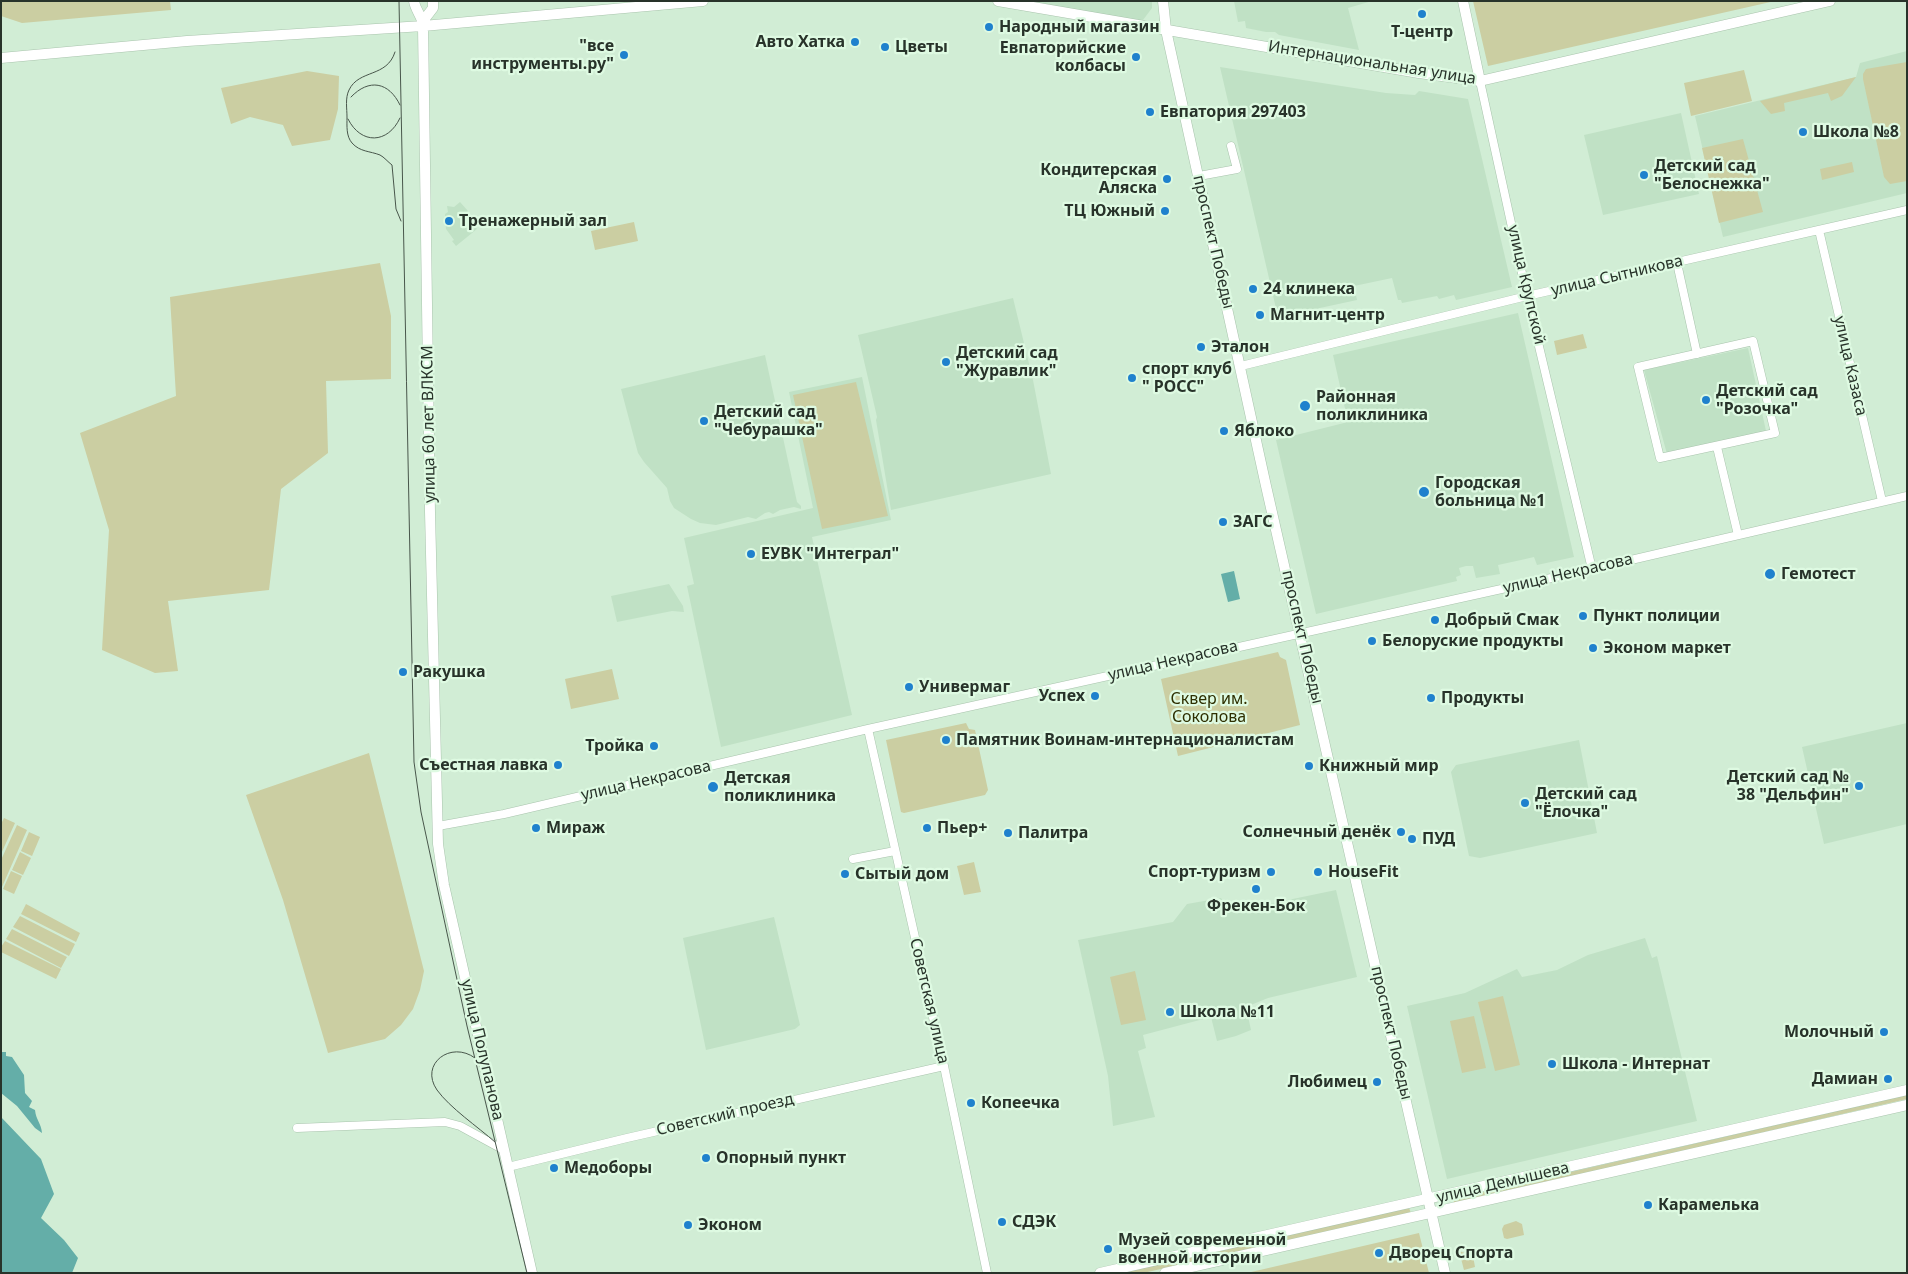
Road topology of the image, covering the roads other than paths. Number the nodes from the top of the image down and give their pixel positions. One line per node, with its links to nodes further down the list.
1 (414, 1): 8 (street, улица 60 лет ВЛКСМ)
2 (433, 1): 8 (street, улица 60 лет ВЛКСМ)
3 (703, 1): 8 (street)
4 (998, 1): 9 (street, Интернациональная улица)
5 (1163, 1): 9 (street, проспект Победы)
6 (1462, 1): 11 (street, улица Крупской)
7 (1830, 1): 11 (street, Интернациональная улица)
8 (423, 24): 10 (street); 27 (street, улица 60 лет ВЛКСМ)
9 (1166, 30): 11 (street, Интернациональная улица); 13 (street, проспект Победы)
10 (1, 58)
11 (1480, 81): 17 (street, улица Крупской)
12 (1231, 146): 13 (street)
13 (1199, 176): 19 (street, проспект Победы)
14 (1907, 210): 15 (street, улица Сытникова)
15 (1819, 230): 16 (street, улица Сытникова); 22 (street, улица Казаса)
16 (1677, 263): 17 (street, улица Сытникова); 18 (street)
17 (1527, 296): 19 (street, улица Сытникова); 24 (street, улица Крупской)
18 (1697, 354): 20 (street); 20 (street)
19 (1241, 366): 25 (street, проспект Победы)
20 (1717, 446): 23 (street)
21 (1907, 496): 22 (street, улица Некрасова)
22 (1882, 501): 23 (street, улица Некрасова)
23 (1738, 535): 24 (street, улица Некрасова)
24 (1592, 569): 25 (street, улица Некрасова)
25 (1301, 632): 26 (street, улица Некрасова); 36 (street, проспект Победы)
26 (868, 729): 27 (street, улица Некрасова); 28 (street, Советская улица)
27 (438, 826): 34 (street, улица Полупанова)
28 (895, 851): 29 (street); 30 (street, Советская улица)
29 (853, 859)
30 (944, 1066): 35 (street, Советский проезд); 39 (street, Советская улица)
31 (1907, 1090): 36 (street, улица Демышева)
32 (1907, 1105): 37 (street, улица Демышева)
33 (297, 1128): 34 (street)
34 (504, 1150): 35 (street, улица Полупанова)
35 (508, 1167): 38 (street, улица Полупанова)
36 (1429, 1199): 37 (street, проспект Победы); 40 (street, улица Демышева)
37 (1432, 1213): 41 (street, улица Демышева); 42 (street, проспект Победы)
38 (532, 1273)
39 (987, 1273)
40 (1100, 1273)
41 (1165, 1273)
42 (1445, 1273)

